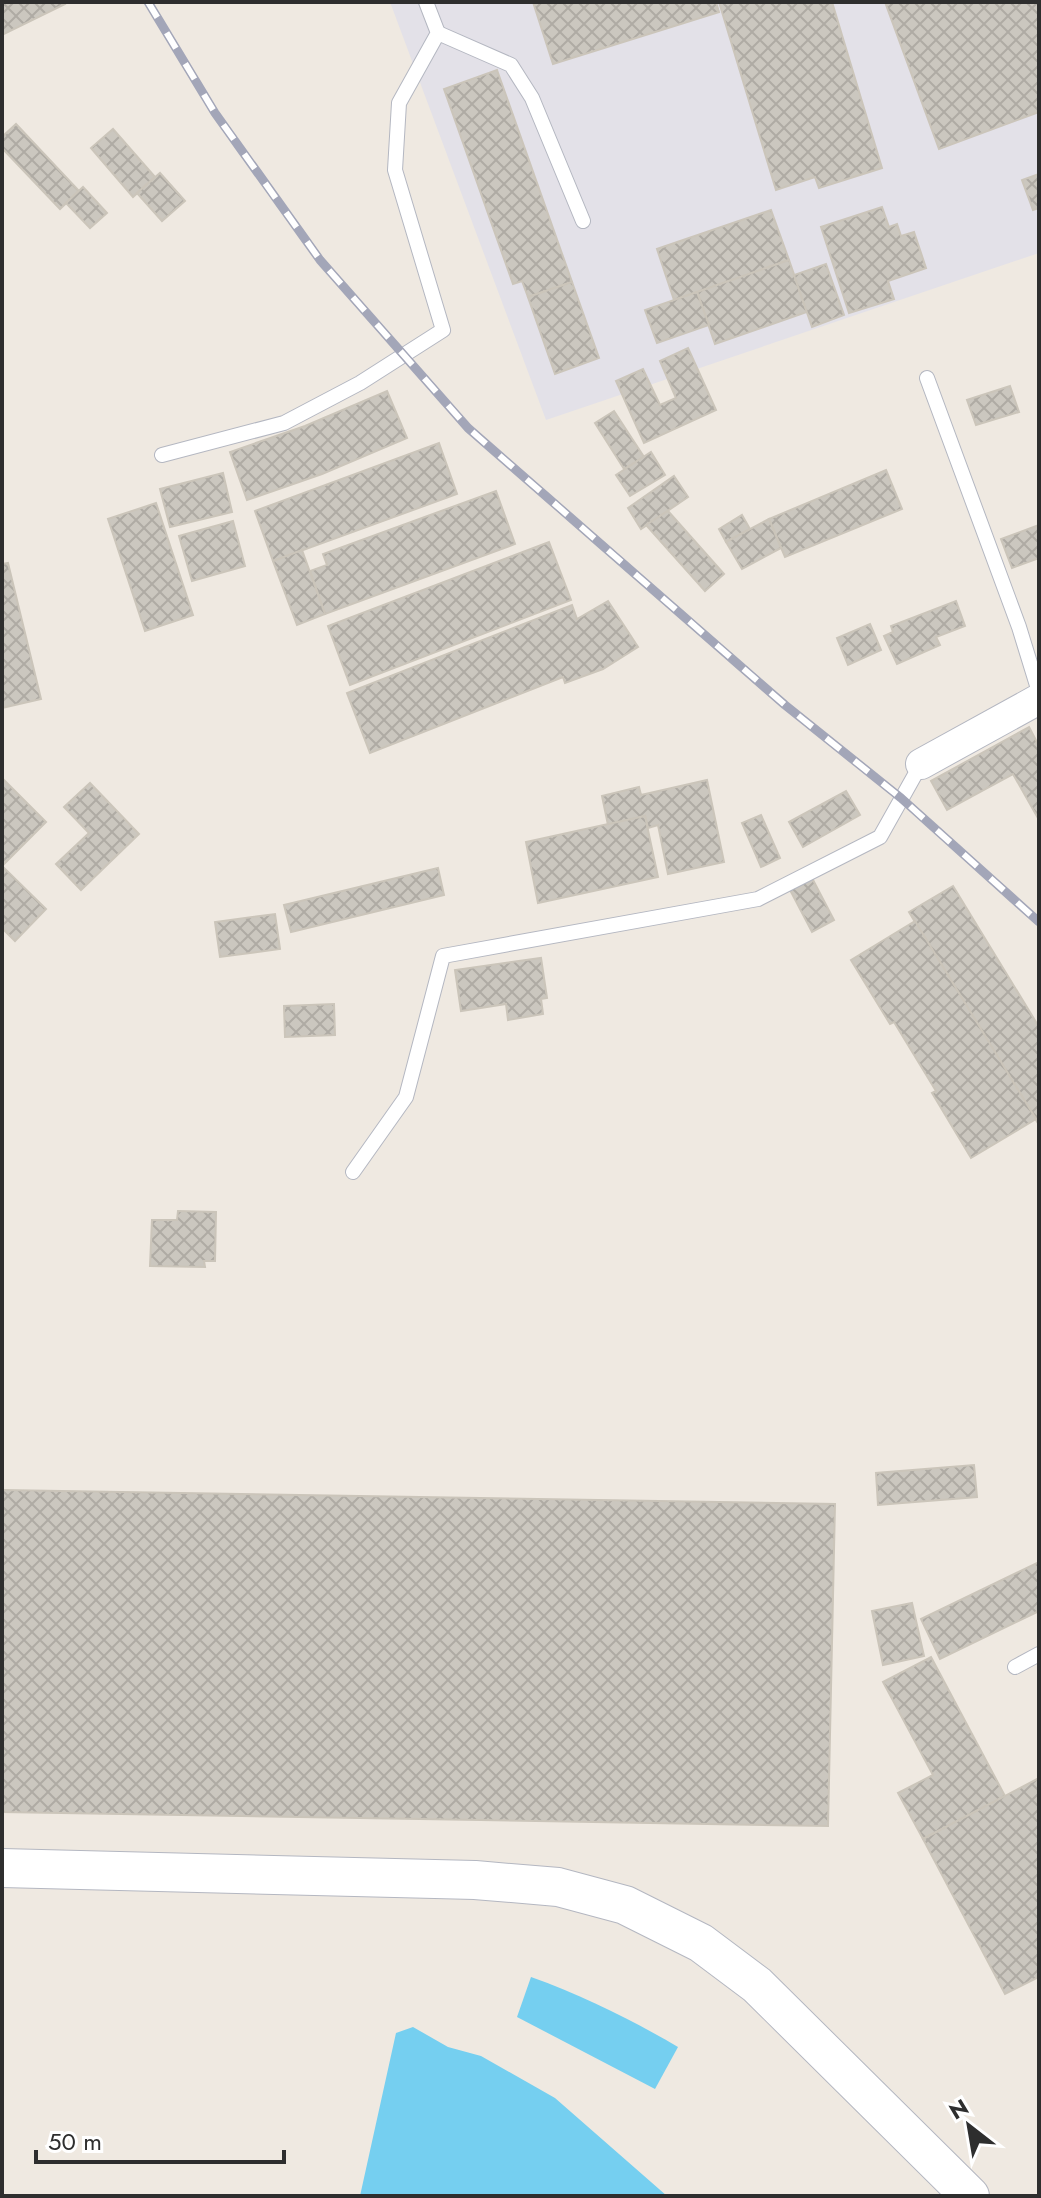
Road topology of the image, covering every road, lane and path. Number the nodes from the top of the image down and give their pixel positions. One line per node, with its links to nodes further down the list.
1 (426, 2): 2 (lane)
2 (438, 33): 3 (lane); 5 (lane)
3 (583, 221)
4 (927, 378): 6 (lane)
5 (162, 455)
6 (1039, 692)
7 (1039, 699): 8 (street)
8 (921, 764): 9 (lane)
9 (353, 1172)
10 (1039, 1654): 11 (lane)
11 (1015, 1667)
12 (2, 1868): 13 (street)
13 (970, 2196)

